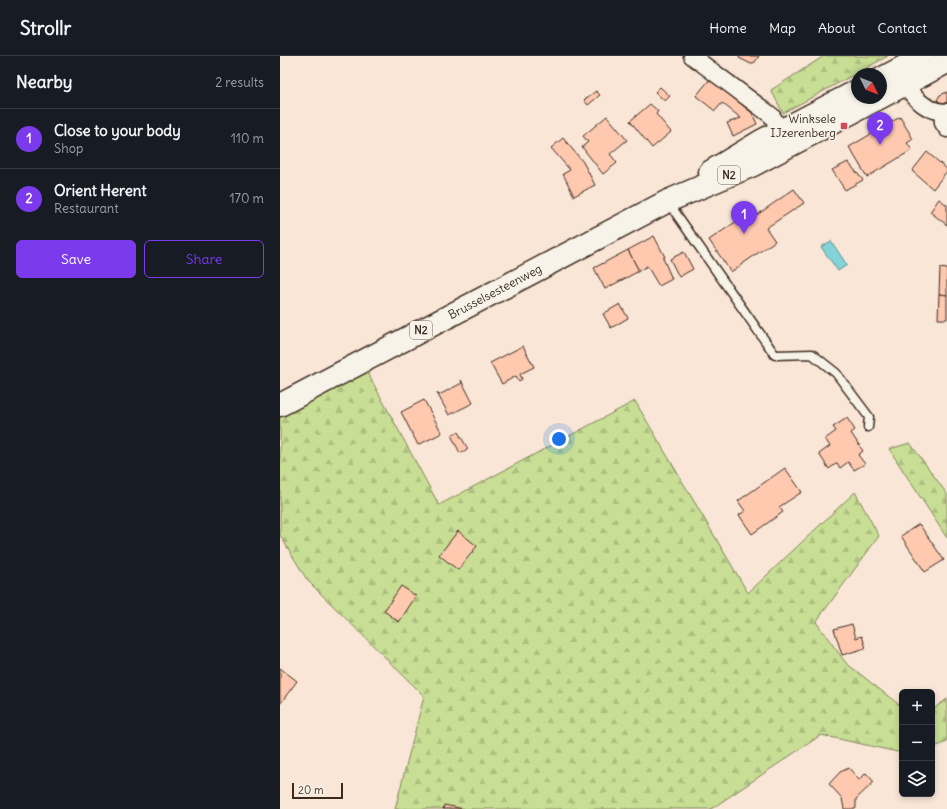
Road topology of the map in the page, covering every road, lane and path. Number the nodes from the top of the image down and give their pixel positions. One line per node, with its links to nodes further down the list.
1 (692, 56): 10 (street)
2 (924, 56): 4 (main road, Brusselsesteenweg / N2)
3 (947, 62): 4 (main road, Brusselsesteenweg / N2)
4 (894, 78): 5 (main road, Brusselsesteenweg / N2); 8 (street)
5 (887, 88)
6 (851, 95): 10 (main road, Brusselsesteenweg / N2)
7 (866, 104): 10 (main road, Brusselsesteenweg / N2)
8 (944, 112): 9 (street)
9 (947, 130)
10 (785, 138): 11 (main road, Brusselsesteenweg / N2)
11 (668, 201): 12 (main road, Brusselsesteenweg / N2); 13 (lane)
12 (280, 404)
13 (868, 427)

